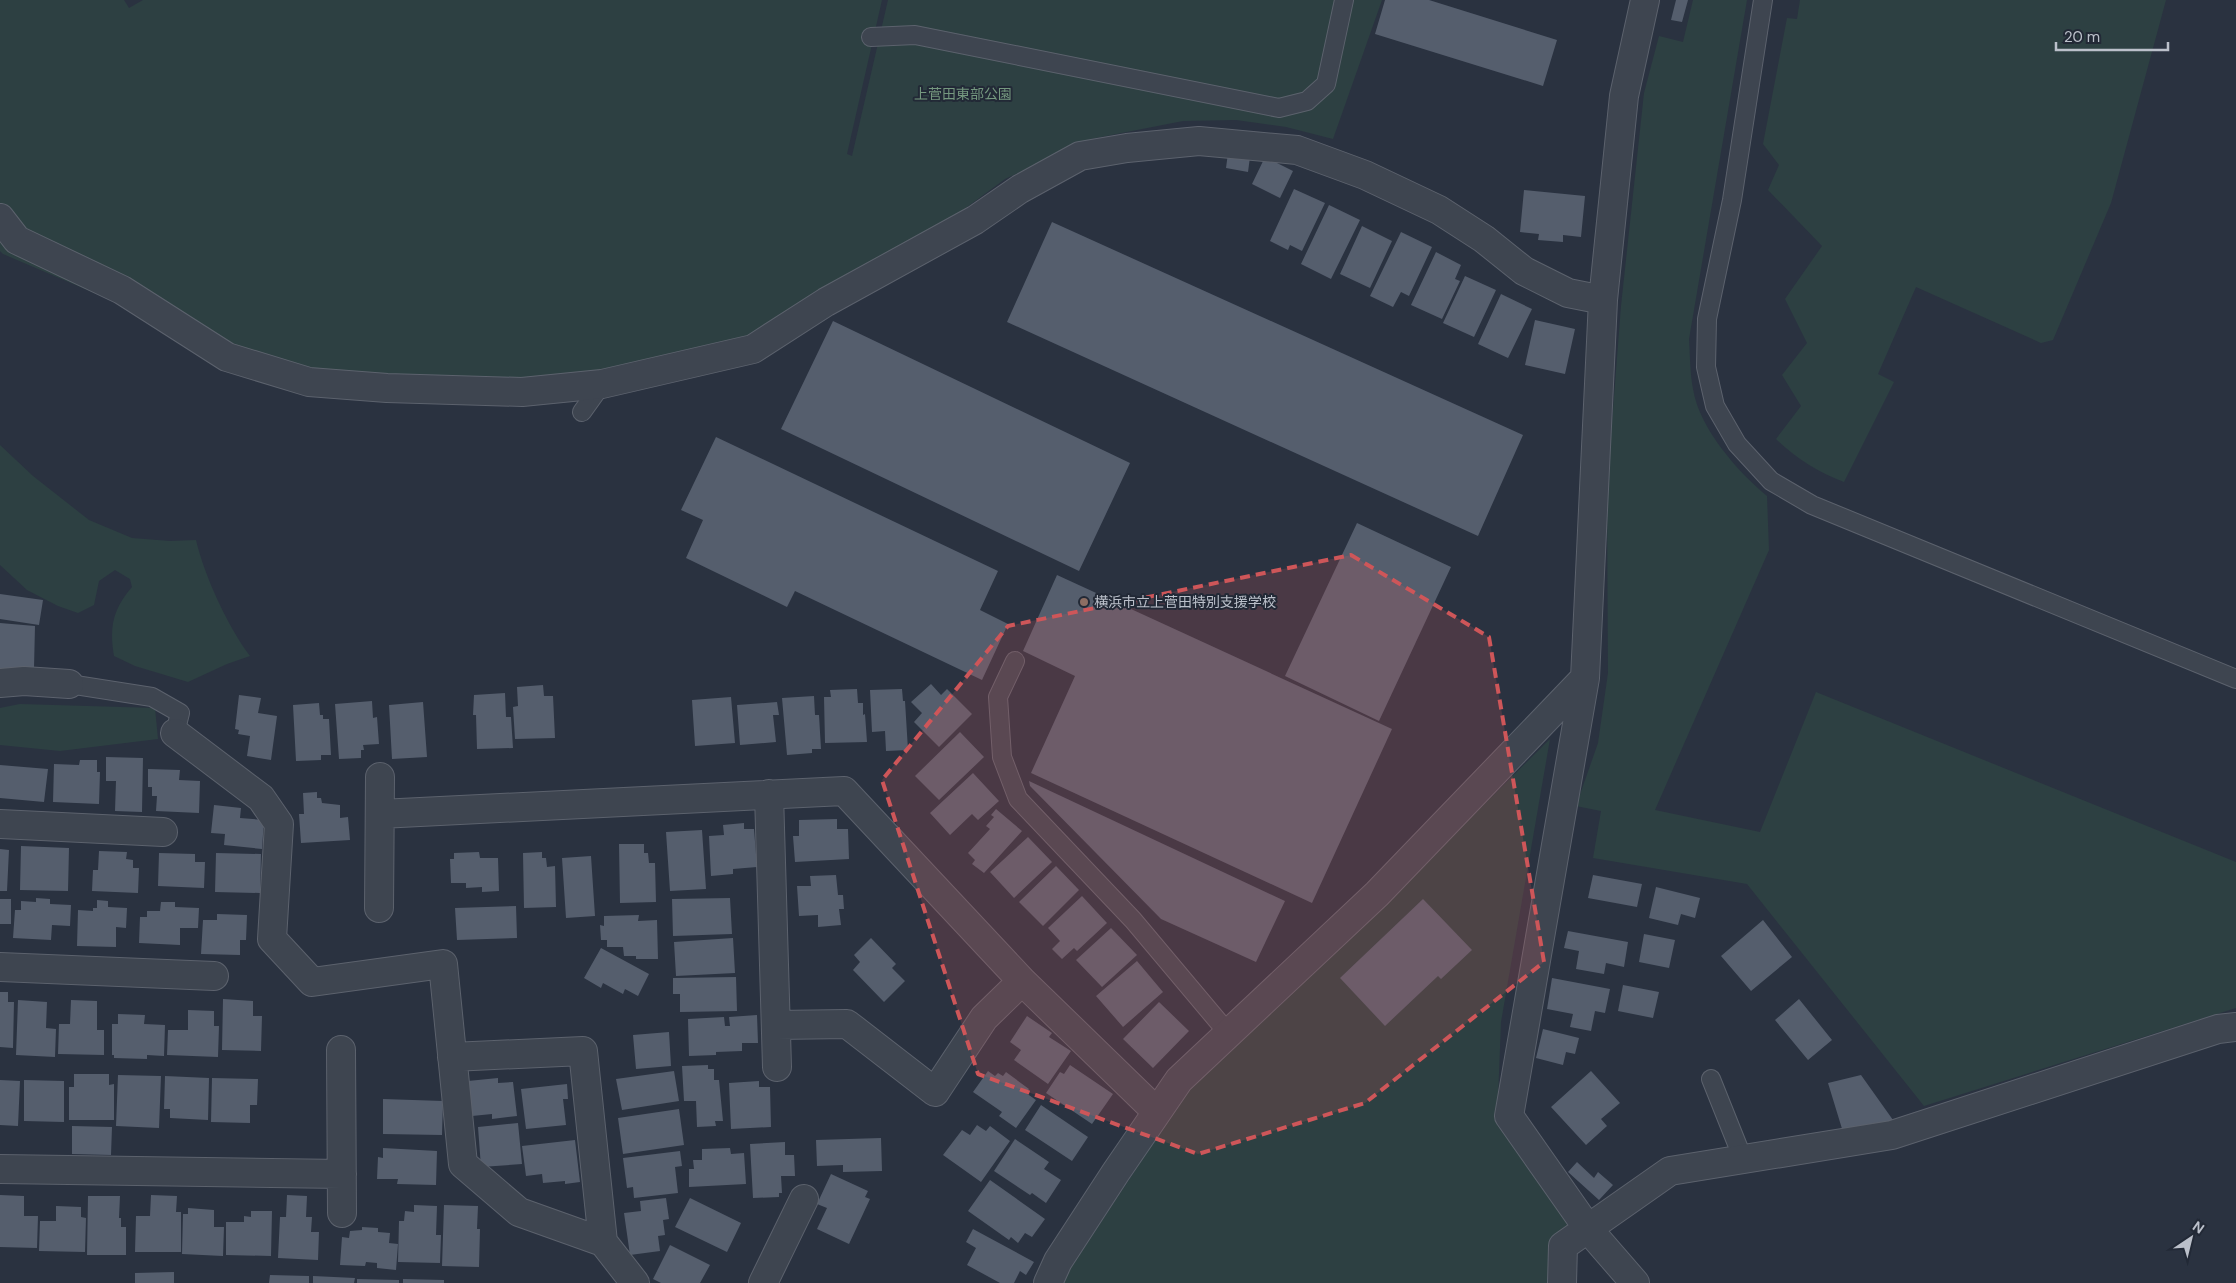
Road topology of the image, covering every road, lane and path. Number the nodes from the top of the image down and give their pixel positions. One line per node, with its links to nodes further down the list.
1 (1344, 0): 4 (lane)
2 (1645, 0): 6 (street)
3 (1763, 0): 11 (lane)
4 (871, 38)
5 (0, 218): 7 (street)
6 (1603, 300): 7 (street); 10 (street)
7 (602, 384): 8 (lane)
8 (582, 412)
9 (1015, 661): 26 (lane)
10 (1586, 678): 26 (street); 37 (street)
11 (2236, 679)
12 (0, 683): 13 (street)
13 (69, 684): 14 (lane)
14 (175, 733): 28 (street)
15 (380, 776): 17 (street)
16 (769, 794): 17 (street); 23 (street); 24 (street)
17 (380, 814): 20 (street)
18 (0, 824): 19 (street)
19 (163, 832)
20 (379, 908)
21 (0, 967): 22 (street)
22 (214, 976)
23 (1022, 981): 24 (street); 31 (street)
24 (777, 1025): 29 (street)
25 (2236, 1027): 32 (street)
26 (1228, 1033): 31 (street)
27 (341, 1050): 34 (street)
28 (452, 1057): 38 (street); 38 (street)
29 (777, 1067)
30 (1711, 1079): 32 (lane)
31 (1157, 1112): 41 (street)
32 (1743, 1159): 37 (street)
33 (0, 1169): 34 (street)
34 (342, 1174): 36 (street)
35 (804, 1199): 40 (street)
36 (342, 1213)
37 (1589, 1230): 42 (street); 43 (street)
38 (603, 1242): 39 (street)
39 (635, 1283)
40 (763, 1283)
41 (1048, 1283)
42 (1562, 1283)
43 (1635, 1283)

